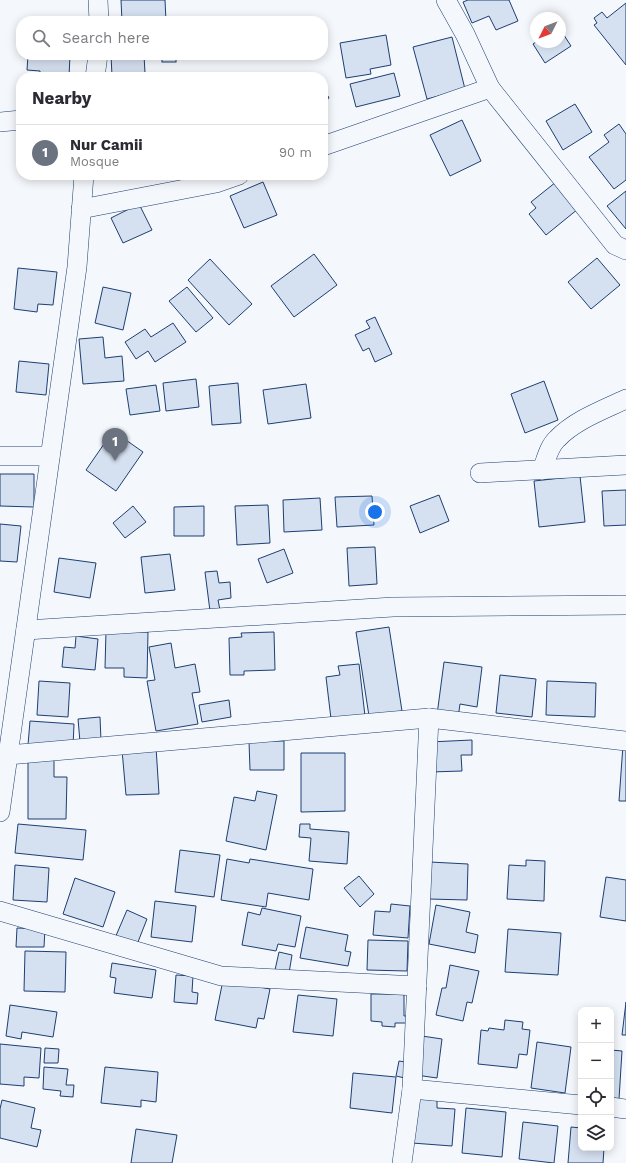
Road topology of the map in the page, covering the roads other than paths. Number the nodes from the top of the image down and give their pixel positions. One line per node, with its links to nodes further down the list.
1 (98, 0): 3 (street)
2 (446, 0): 6 (street)
3 (99, 16)
4 (97, 60): 5 (street)
5 (96, 72)
6 (490, 88): 9 (street); 13 (street)
7 (16, 120): 8 (street)
8 (0, 122)
9 (328, 144)
10 (84, 180): 12 (street)
11 (225, 180): 12 (street)
12 (81, 209): 16 (street)
13 (626, 250)
14 (626, 398): 18 (street)
15 (0, 456): 16 (street)
16 (50, 456): 21 (street)
17 (626, 465): 18 (street)
18 (542, 470): 19 (street)
19 (480, 473)
20 (626, 605): 21 (street)
21 (26, 630): 24 (street)
22 (429, 718): 23 (street); 24 (street); 27 (street)
23 (626, 741)
24 (8, 755): 25 (street)
25 (0, 812)
26 (0, 910): 27 (street)
27 (417, 986): 28 (street)
28 (412, 1089): 29 (street); 32 (street)
29 (578, 1104)
30 (614, 1107): 31 (street)
31 (626, 1109)
32 (402, 1163)

